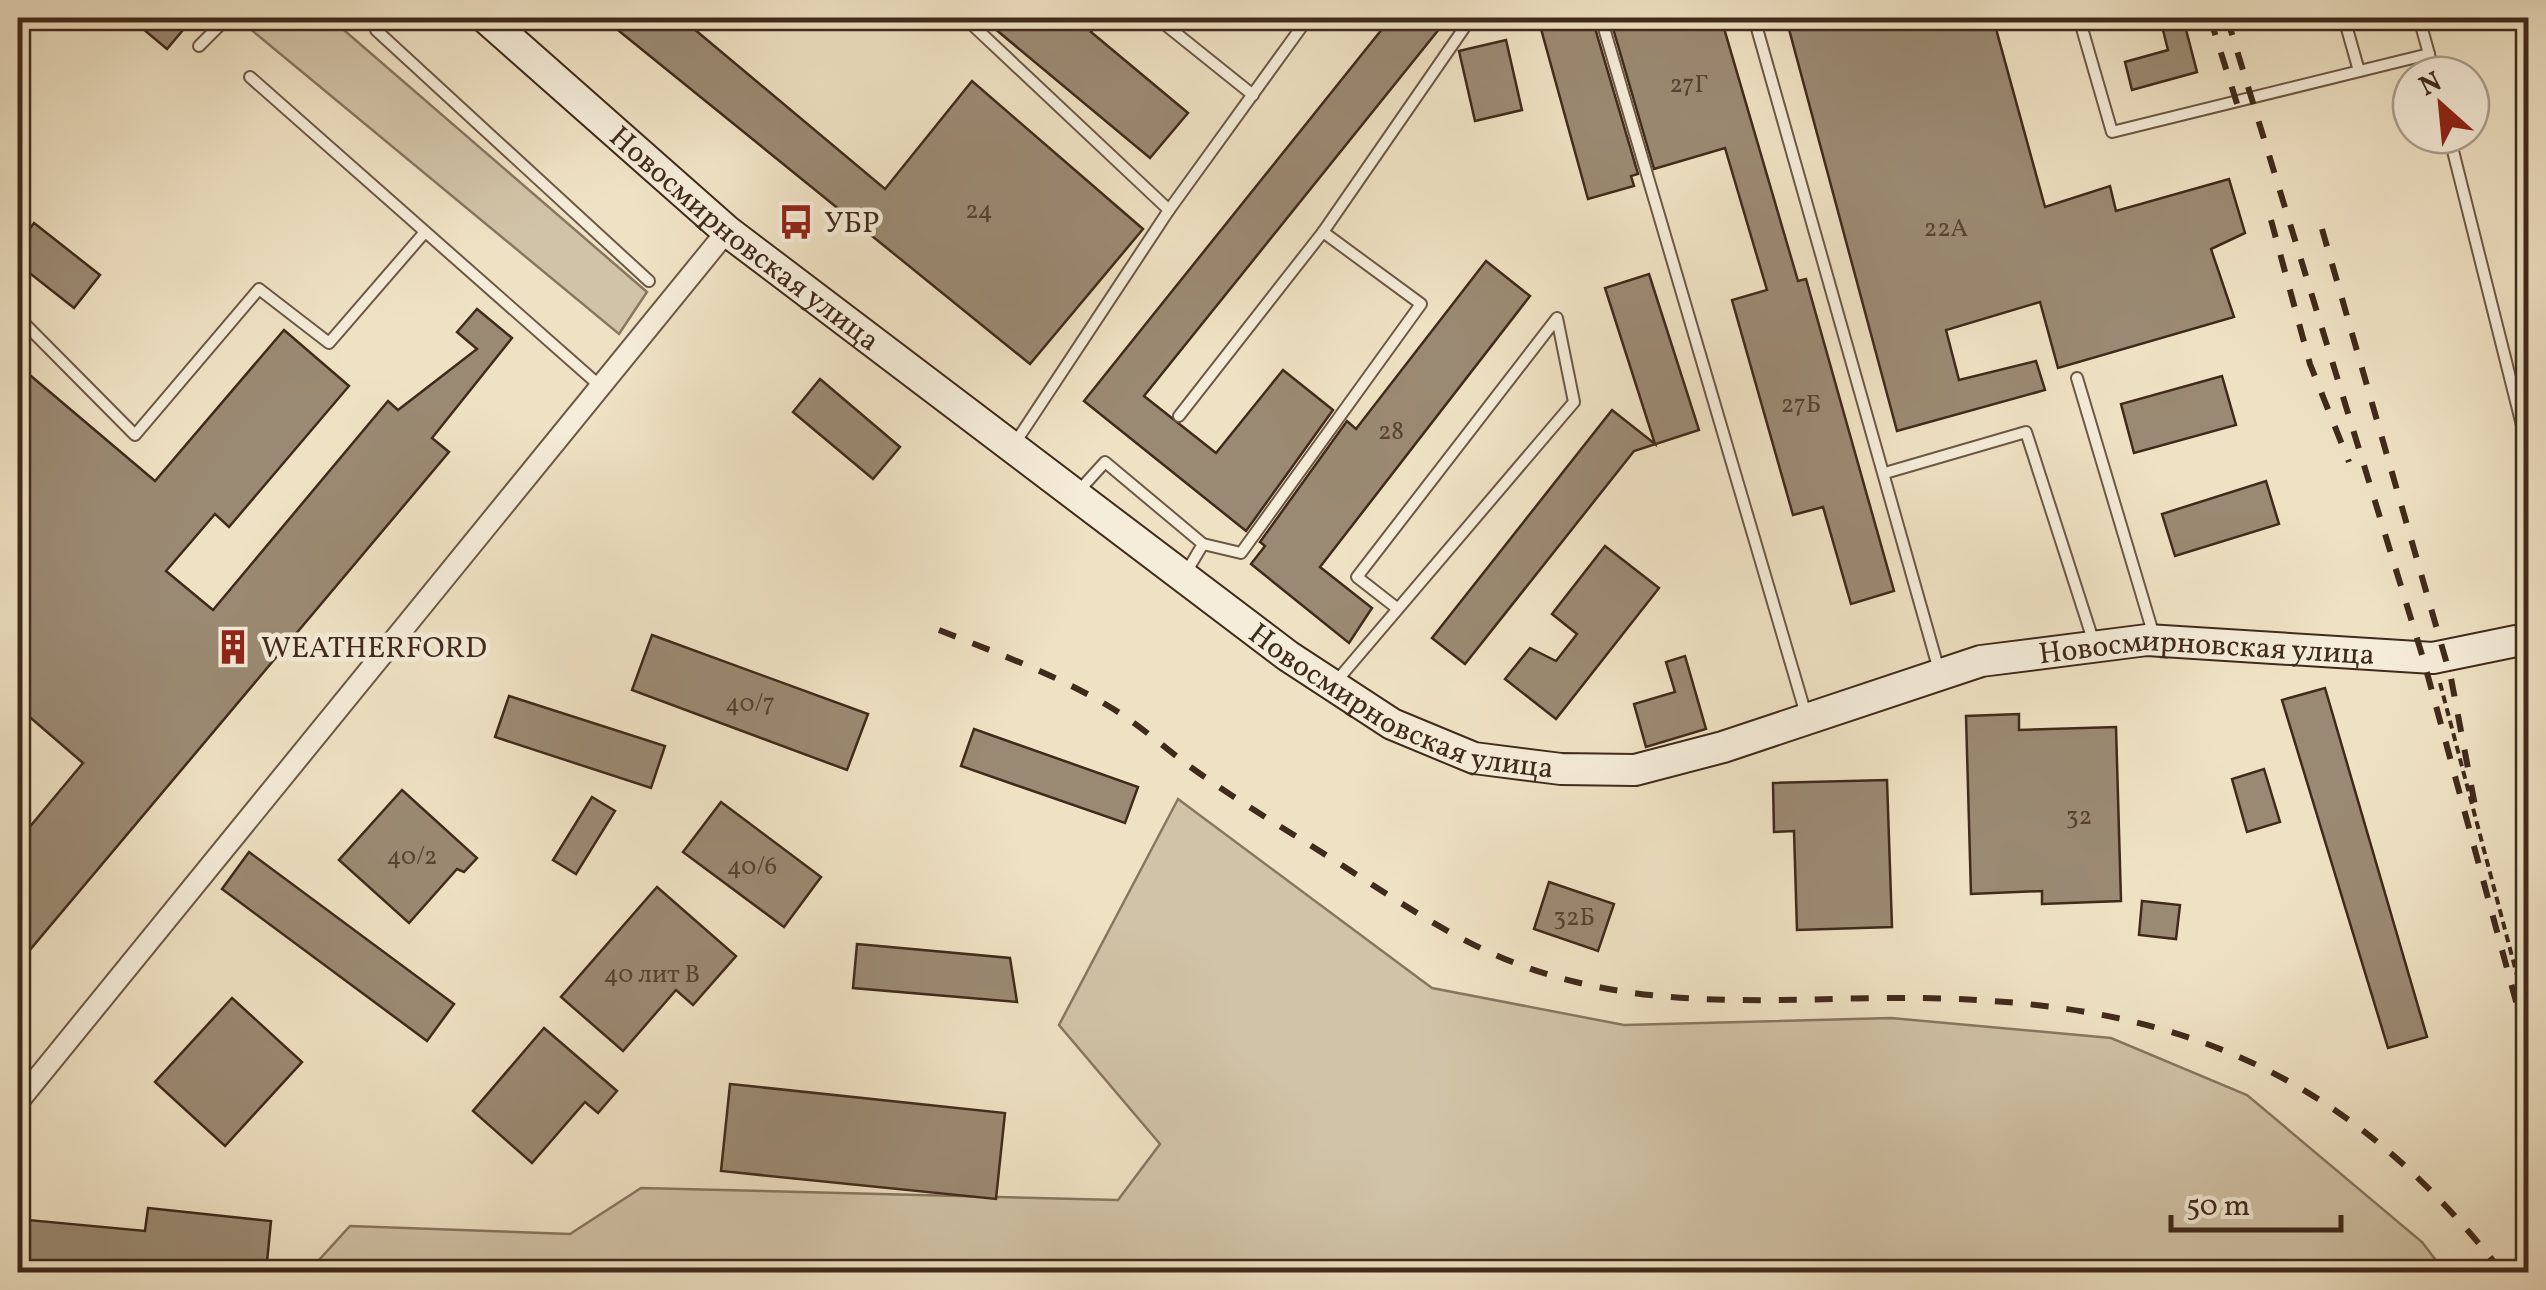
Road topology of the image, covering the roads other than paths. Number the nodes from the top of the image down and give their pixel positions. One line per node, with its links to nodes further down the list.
1 (227, 18): 13 (lane)
2 (377, 18): 23 (lane)
3 (486, 18): 20 (street, Новосмирновская улица)
4 (965, 18): 19 (lane)
5 (1157, 18): 17 (lane)
6 (1308, 18): 17 (lane)
7 (1470, 18): 22 (lane)
8 (1600, 18): 40 (lane)
9 (1754, 18): 30 (lane)
10 (2079, 18): 15 (lane)
11 (2344, 18): 15 (lane)
12 (2419, 18): 14 (lane)
13 (199, 46)
14 (2428, 54): 15 (lane)
15 (2358, 71)
16 (250, 77): 21 (lane)
17 (1252, 94): 19 (lane)
18 (2454, 155): 29 (lane)
19 (1169, 210): 28 (lane)
20 (728, 231): 26 (street); 28 (street, Новосмирновская улица)
21 (425, 232): 24 (lane); 26 (lane)
22 (1322, 232): 27 (lane); 32 (lane)
23 (650, 281)
24 (18, 317)
25 (2077, 378): 36 (lane)
26 (600, 387): 41 (street)
27 (1180, 416)
28 (1012, 447): 31 (street, Новосмирновская улица)
29 (2528, 449)
30 (1884, 473): 37 (lane); 38 (lane)
31 (1076, 495): 32 (lane); 33 (street, Новосмирновская улица)
32 (1204, 544): 33 (lane)
33 (1184, 576): 39 (street, Новосмирновская улица)
34 (1398, 609): 34 (lane); 39 (lane)
35 (2524, 639): 36 (street, Новосмирновская улица)
36 (2155, 640): 37 (street, Новосмирновская улица)
37 (2096, 646): 38 (street, Новосмирновская улица)
38 (1940, 674): 40 (street, Новосмирновская улица)
39 (1333, 685): 40 (street, Новосмирновская улица)
40 (1808, 719)
41 (18, 1102)

